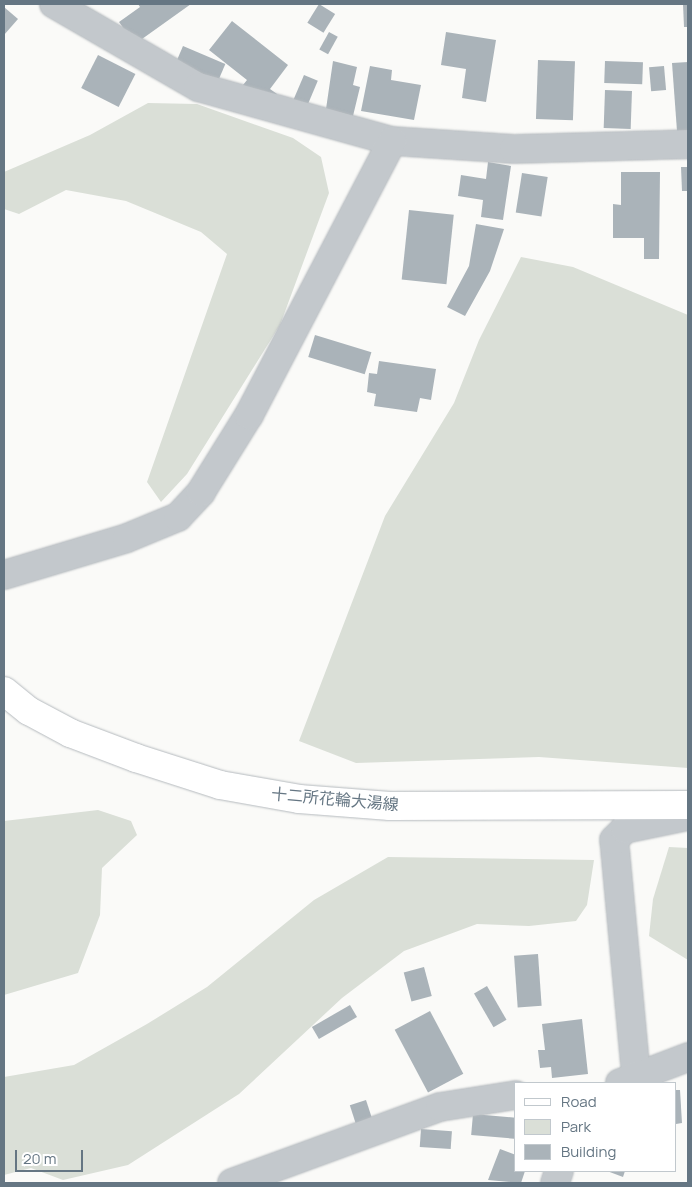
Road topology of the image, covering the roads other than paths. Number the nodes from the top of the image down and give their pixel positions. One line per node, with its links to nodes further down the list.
1 (54, 4): 2 (street)
2 (392, 141): 3 (street); 4 (street)
3 (688, 144)
4 (4, 575)
5 (4, 691): 6 (main road, 十二所花輪大湯線)
6 (688, 805)
7 (688, 816): 9 (street)
8 (688, 1057): 9 (street)
9 (627, 1079)
10 (514, 1095): 11 (street)
11 (232, 1183)

